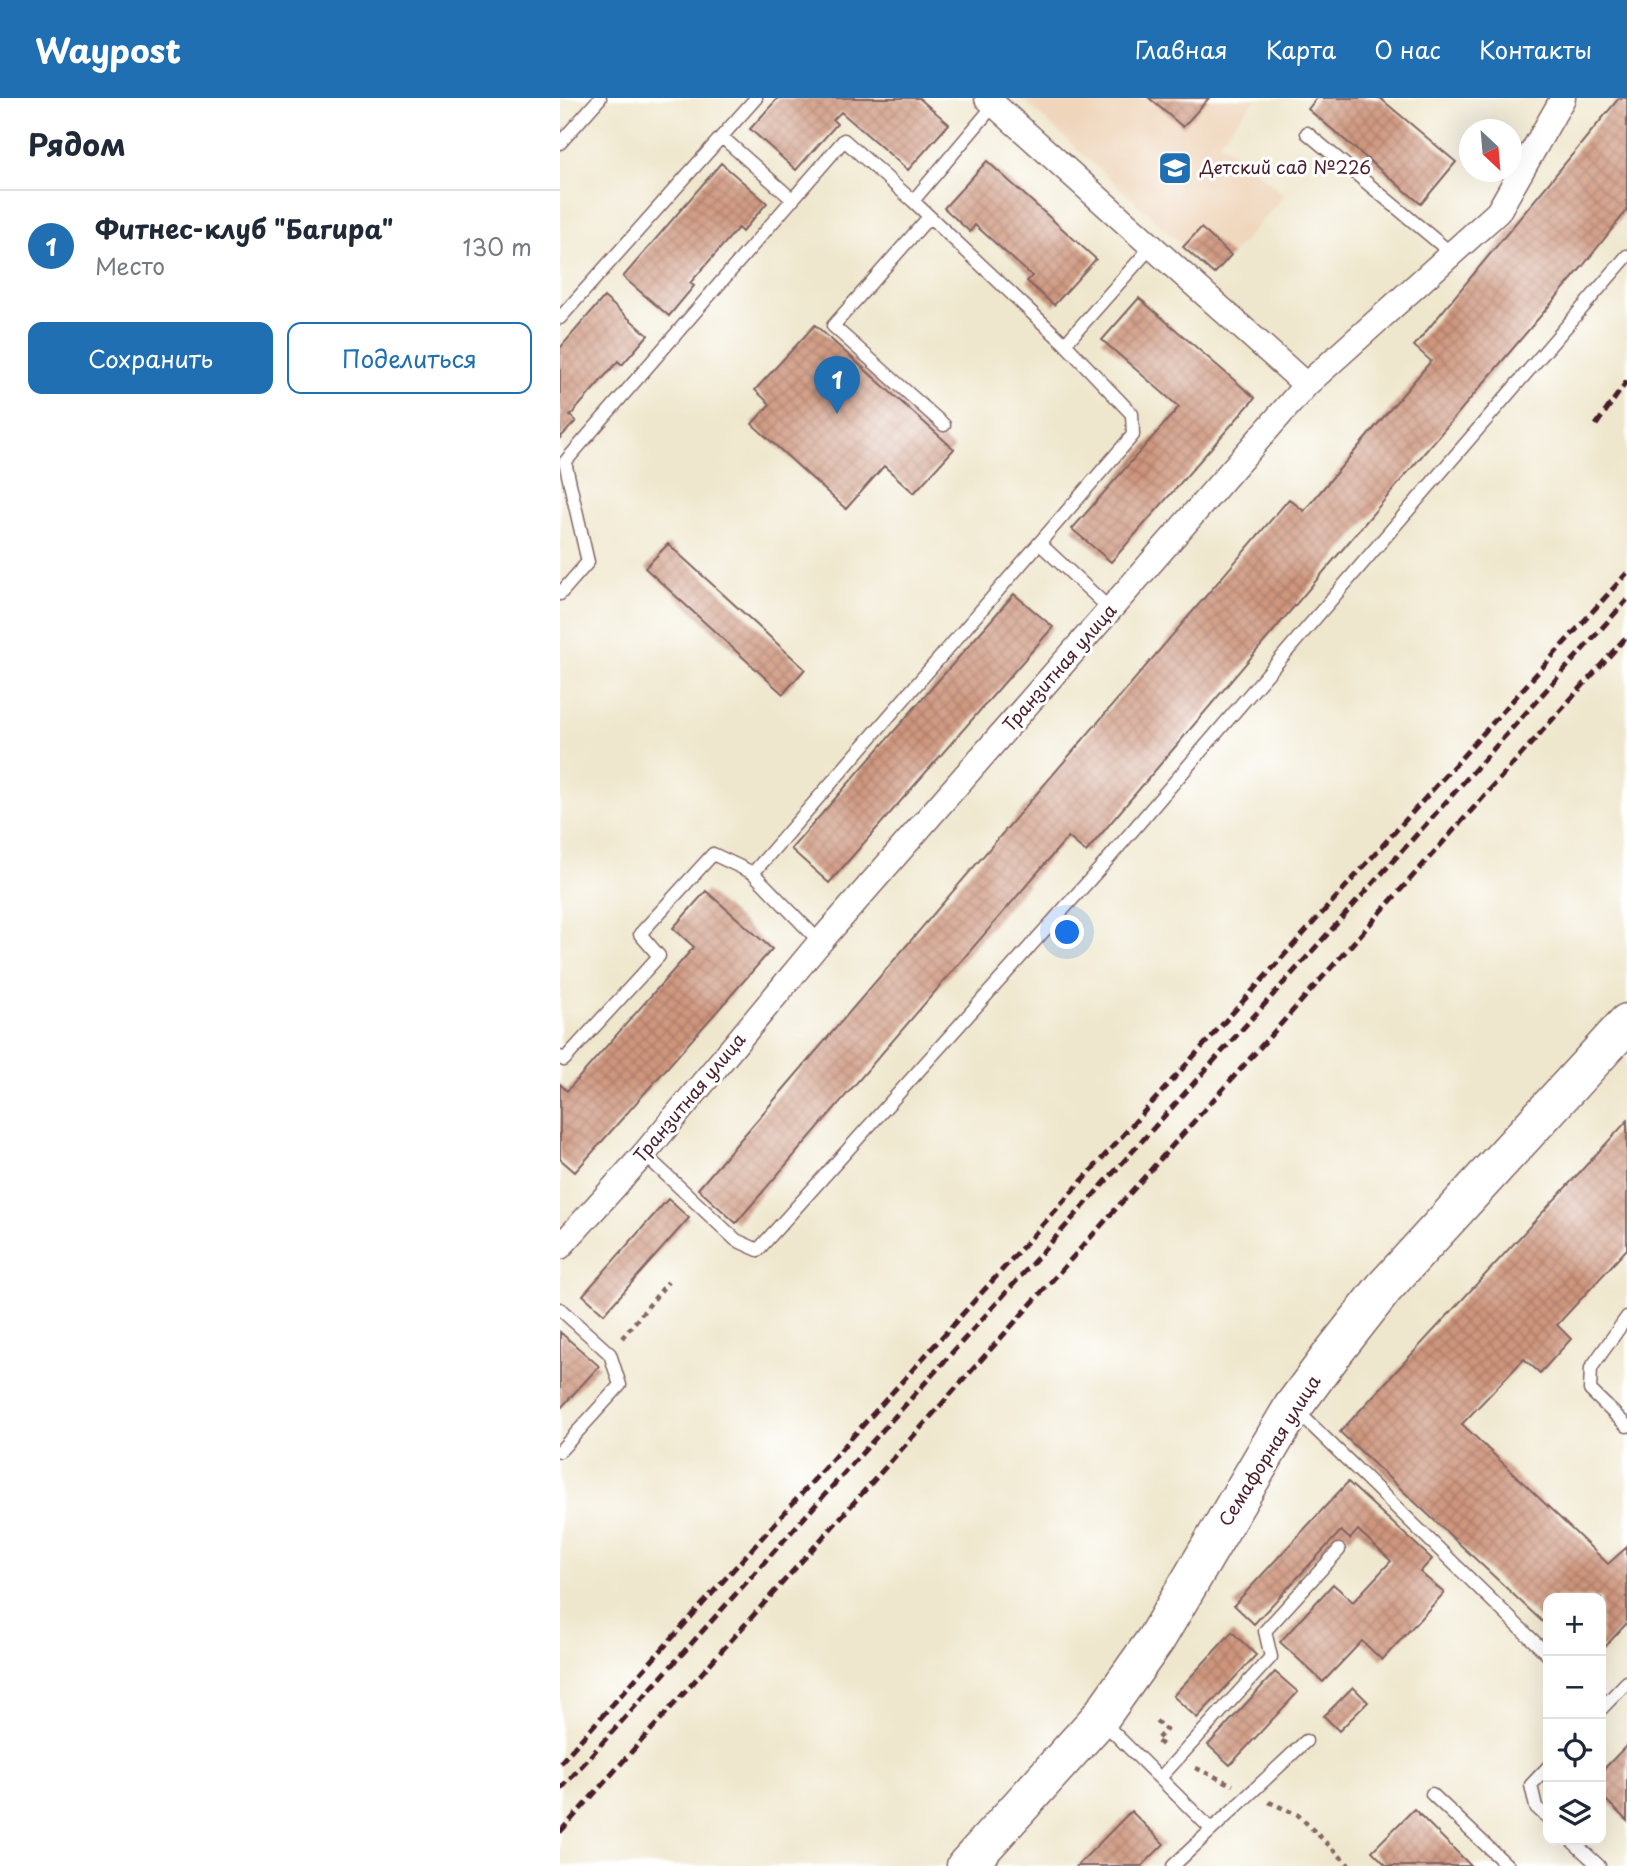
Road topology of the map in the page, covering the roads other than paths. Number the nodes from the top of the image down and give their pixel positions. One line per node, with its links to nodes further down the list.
1 (600, 98): 7 (lane)
2 (756, 98): 6 (lane)
3 (1563, 98): 12 (street, Транзитная улица)
4 (990, 101): 9 (lane); 11 (street)
5 (1307, 133): 12 (lane)
6 (722, 136): 8 (lane); 14 (lane)
7 (560, 143)
8 (793, 200): 9 (lane); 19 (lane)
9 (912, 201): 10 (lane)
10 (929, 217): 15 (lane); 17 (lane)
11 (1152, 247): 15 (lane); 16 (street)
12 (1451, 253): 16 (street, Транзитная улица)
13 (1627, 256): 25 (lane)
14 (560, 318)
15 (1065, 344): 18 (lane)
16 (1307, 385): 20 (street, Транзитная улица)
17 (944, 425)
18 (1039, 543): 20 (lane); 21 (lane)
19 (560, 594)
20 (1111, 610): 22 (street, Транзитная улица)
21 (753, 873): 22 (lane); 24 (lane)
22 (820, 942): 25 (street, Транзитная улица)
23 (1627, 1023): 29 (highway, Семафорная улица)
24 (560, 1057)
25 (644, 1154): 26 (street, Транзитная улица)
26 (562, 1239)
27 (560, 1309): 31 (lane)
28 (1627, 1317): 30 (lane)
29 (1293, 1407): 33 (lane); 36 (highway, Семафорная улица)
30 (1627, 1426)
31 (560, 1451)
32 (1339, 1550): 39 (lane)
33 (1543, 1650)
34 (1627, 1682): 35 (lane)
35 (1606, 1703)
36 (1099, 1719): 39 (lane); 44 (highway, Семафорная улица)
37 (1306, 1741): 42 (lane)
38 (1543, 1772): 41 (lane)
39 (1160, 1778): 42 (lane)
40 (1432, 1794): 46 (lane)
41 (1543, 1813)
42 (1211, 1829): 45 (lane)
43 (1576, 1845): 47 (lane)
44 (966, 1866)
45 (1173, 1866)
46 (1508, 1866)
47 (1599, 1866)

